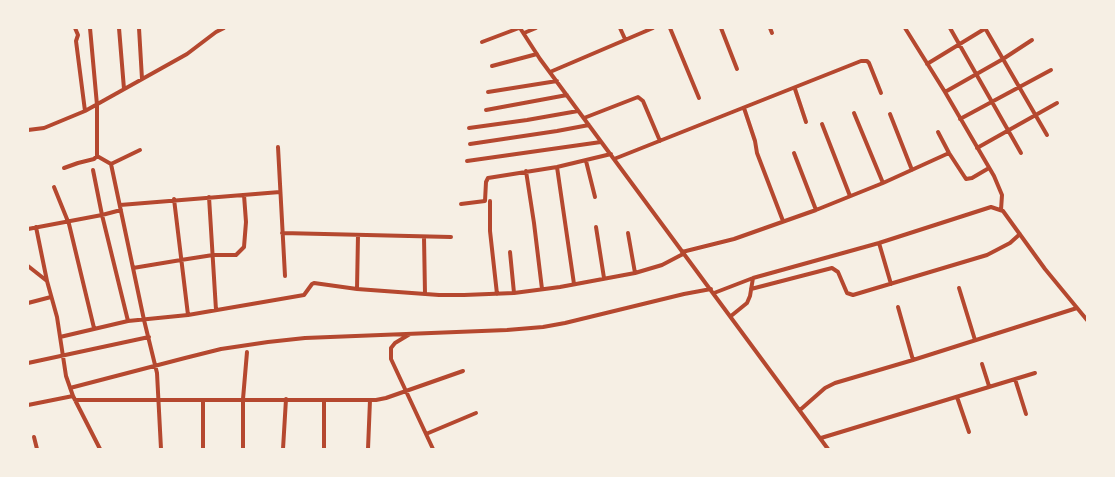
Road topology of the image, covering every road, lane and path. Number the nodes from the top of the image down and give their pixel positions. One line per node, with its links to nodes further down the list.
1 (75, 28): 46 (street)
2 (90, 28): 42 (street)
3 (119, 28): 33 (street)
4 (139, 28): 30 (street)
5 (224, 28): 30 (street)
6 (520, 28): 16 (street); 20 (street)
7 (536, 28): 16 (street)
8 (620, 28): 18 (street)
9 (653, 28): 18 (street)
10 (670, 28): 39 (street)
11 (721, 28): 26 (street)
12 (770, 28): 17 (street)
13 (905, 28): 24 (street)
14 (950, 28): 21 (street)
15 (985, 28): 21 (street); 23 (street)
16 (524, 33): 22 (street)
17 (772, 33)
18 (625, 39): 28 (street)
19 (1032, 40): 23 (street)
20 (482, 42)
21 (959, 44): 24 (street); 29 (street)
22 (537, 54): 25 (street); 28 (street)
23 (1003, 59): 29 (street); 32 (street)
24 (927, 64): 36 (street)
25 (492, 66)
26 (737, 69)
27 (1051, 70): 32 (street)
28 (550, 72): 31 (street)
29 (977, 75): 36 (street); 40 (street)
30 (142, 79): 33 (street)
31 (557, 82): 35 (street); 38 (street)
32 (1019, 87): 40 (street); 49 (street)
33 (124, 89): 42 (street)
34 (795, 89): 37 (street); 43 (street); 52 (street)
35 (488, 92)
36 (945, 92): 51 (street)
37 (881, 93)
38 (567, 95): 44 (street); 45 (street)
39 (699, 98)
40 (992, 102): 51 (street); 57 (street)
41 (1057, 103): 49 (street)
42 (97, 105): 46 (street); 70 (street)
43 (744, 108): 60 (street); 97 (street)
44 (486, 110)
45 (578, 110): 50 (street); 55 (street)
46 (85, 111): 56 (street)
47 (854, 113): 81 (street)
48 (890, 114): 79 (street)
49 (1036, 115): 57 (street); 59 (street)
50 (584, 118): 54 (street); 60 (street)
51 (960, 119): 64 (street)
52 (806, 122)
53 (822, 124): 85 (street)
54 (589, 125): 61 (street); 62 (street)
55 (469, 128)
56 (28, 130)
57 (1009, 130): 64 (street); 68 (street)
58 (938, 132): 67 (street)
59 (1047, 135)
60 (660, 141): 71 (street)
61 (601, 142): 69 (street); 72 (street)
62 (470, 144)
63 (278, 147): 83 (street)
64 (977, 148): 77 (street)
65 (140, 150): 74 (street)
66 (794, 152): 93 (street)
67 (949, 153): 77 (street); 79 (street)
68 (1021, 153)
69 (611, 154): 71 (street); 73 (street)
70 (97, 156): 74 (street); 76 (street)
71 (614, 159): 109 (street)
72 (467, 161)
73 (586, 161): 75 (street); 87 (street)
74 (111, 164): 91 (street)
75 (557, 167): 80 (street); 119 (street)
76 (64, 168)
77 (989, 168): 94 (street)
78 (93, 170): 95 (street)
79 (912, 170): 81 (street)
80 (526, 171): 90 (street); 123 (street)
81 (883, 183): 85 (street)
82 (54, 187): 96 (street)
83 (280, 192): 84 (street); 101 (street)
84 (244, 195): 86 (street); 110 (street)
85 (850, 196): 93 (street)
86 (209, 197): 88 (street); 110 (street)
87 (595, 197)
88 (174, 199): 91 (street); 111 (street)
89 (490, 201): 128 (street)
90 (461, 204)
91 (120, 205): 92 (street)
92 (121, 210): 95 (street); 113 (street)
93 (816, 210): 97 (street)
94 (1001, 210): 103 (street); 107 (street)
95 (102, 215): 96 (street); 138 (street)
96 (68, 221): 98 (street); 139 (street)
97 (784, 221): 109 (street)
98 (36, 227): 100 (street); 118 (street)
99 (596, 227): 116 (street)
100 (28, 229)
101 (282, 233): 104 (street); 115 (street)
102 (628, 233): 114 (street)
103 (1020, 234): 120 (street); 132 (street)
104 (358, 235): 105 (street); 122 (street)
105 (424, 237): 106 (street); 127 (street)
106 (451, 238)
107 (879, 243): 117 (street); 120 (street)
108 (510, 252): 126 (street)
109 (683, 253): 114 (street); 125 (street)
110 (213, 256): 111 (street); 133 (street)
111 (182, 260): 113 (street); 134 (street)
112 (28, 266): 118 (street)
113 (133, 268): 136 (street)
114 (635, 273): 116 (street)
115 (284, 276)
116 (604, 278): 119 (street)
117 (753, 278): 124 (street); 125 (street)
118 (47, 280): 129 (street)
119 (574, 284): 123 (street)
120 (891, 284): 124 (street)
121 (960, 288): 143 (street)
122 (358, 289): 127 (street); 133 (street)
123 (542, 289): 126 (street)
124 (751, 289): 135 (street)
125 (712, 291): 135 (street); 140 (street)
126 (514, 293): 128 (street)
127 (425, 294): 128 (street)
128 (497, 294)
129 (52, 298): 130 (street); 141 (street)
130 (28, 303)
131 (898, 307): 146 (street)
132 (1077, 308): 137 (street); 143 (street)
133 (216, 310): 134 (street)
134 (188, 315): 136 (street)
135 (731, 316): 165 (street)
136 (144, 320): 138 (street); 142 (street)
137 (1087, 320)
138 (128, 321): 139 (street)
139 (94, 328): 141 (street)
140 (410, 333): 149 (street); 155 (street)
141 (60, 337): 145 (street)
142 (149, 337): 145 (street); 149 (street)
143 (975, 340): 146 (street)
144 (247, 352): 158 (street)
145 (63, 356): 147 (street); 154 (street)
146 (913, 360): 165 (street)
147 (28, 364)
148 (982, 364): 153 (street)
149 (156, 365): 154 (street); 160 (street)
150 (463, 371): 155 (street)
151 (1035, 373): 152 (street)
152 (1015, 379): 153 (street); 167 (street)
153 (989, 386): 156 (street)
154 (70, 388): 157 (street)
155 (406, 391): 163 (street); 169 (street)
156 (958, 397): 168 (street); 171 (street)
157 (74, 398): 160 (street); 164 (street); 173 (street)
158 (243, 399): 159 (street); 161 (street); 176 (street)
159 (286, 399): 162 (street); 177 (street)
160 (159, 400): 161 (street); 174 (street)
161 (203, 400): 175 (street)
162 (324, 400): 163 (street); 178 (street)
163 (370, 400): 179 (street)
164 (28, 405)
165 (800, 410): 171 (street)
166 (476, 413): 169 (street)
167 (1026, 414)
168 (969, 432)
169 (426, 434): 180 (street)
170 (34, 437): 172 (street)
171 (821, 438): 181 (street)
172 (37, 449)
173 (100, 449)
174 (161, 449)
175 (203, 449)
176 (243, 449)
177 (283, 449)
178 (324, 449)
179 (368, 449)
180 (433, 449)
181 (828, 449)

